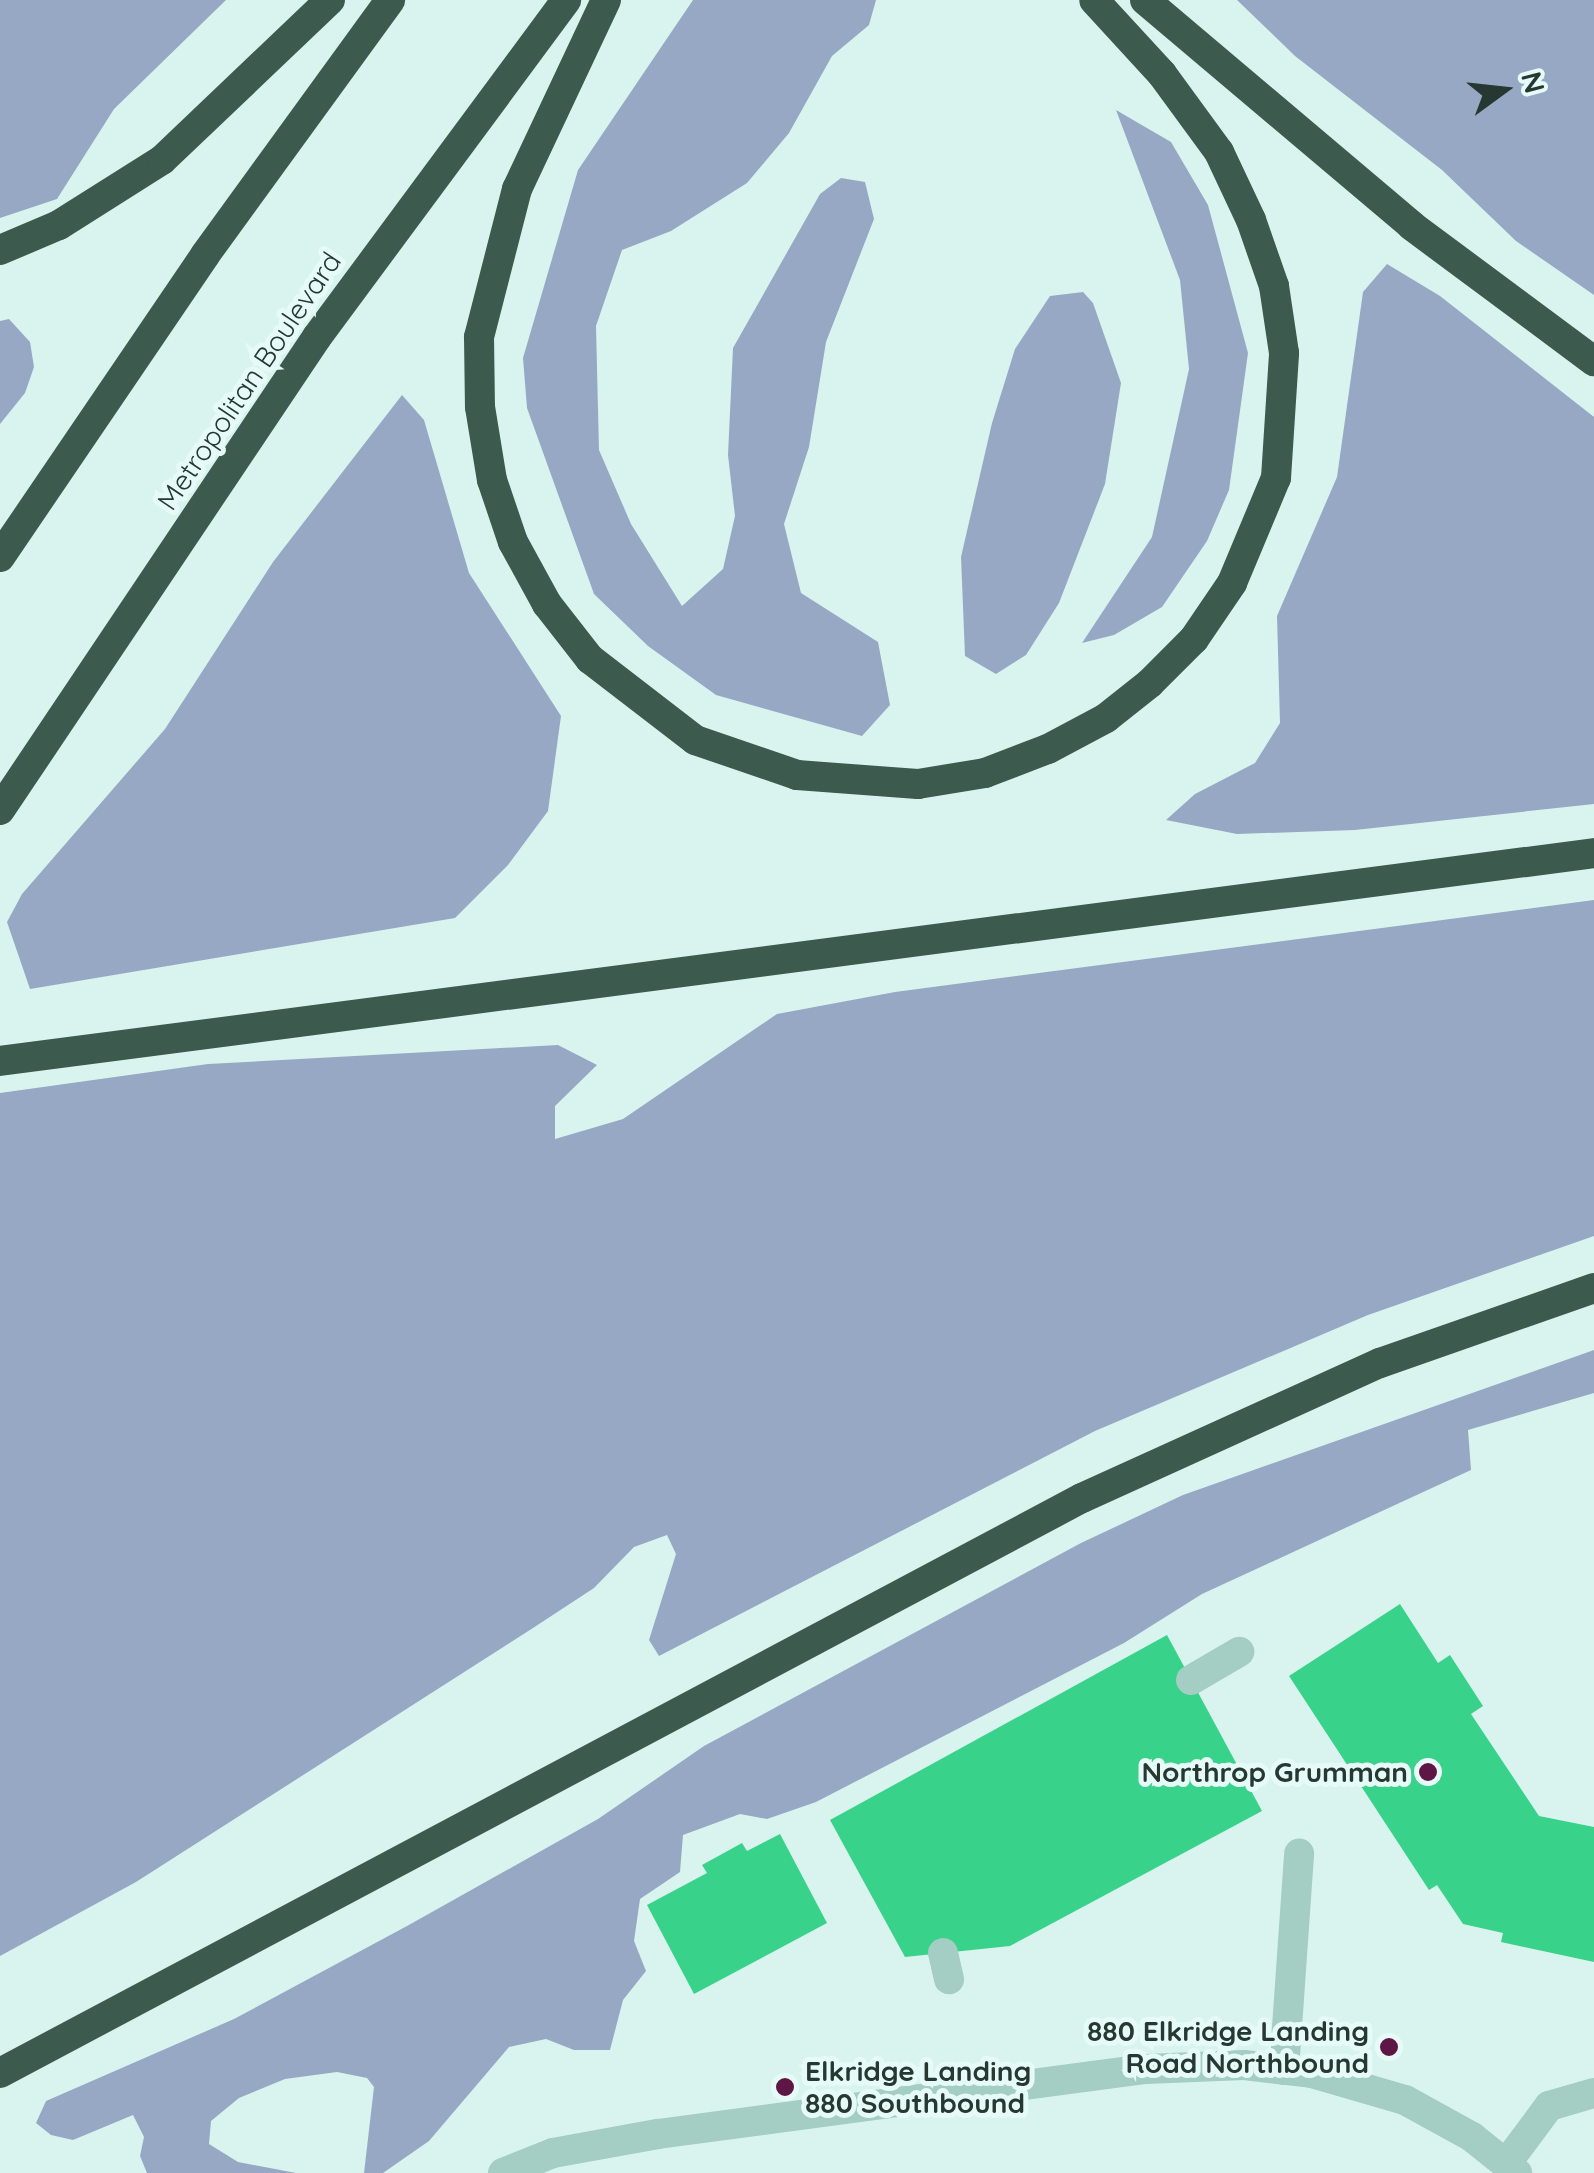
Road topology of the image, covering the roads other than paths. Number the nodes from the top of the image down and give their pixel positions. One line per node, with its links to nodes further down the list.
1 (330, 0): 7 (highway)
2 (390, 0): 9 (highway)
3 (566, 0): 10 (highway, Metropolitan Boulevard)
4 (606, 0): 5 (highway)
5 (1094, 0)
6 (1144, 0): 8 (highway)
7 (0, 250)
8 (1594, 361)
9 (0, 557)
10 (0, 810)
11 (1594, 853): 12 (highway)
12 (0, 1061)
13 (1594, 1288): 18 (highway)
14 (1239, 1652): 15 (street)
15 (1191, 1680)
16 (1299, 1854): 17 (street)
17 (1284, 2070): 20 (street); 21 (street)
18 (0, 2074)
19 (1594, 2093): 20 (street)
20 (1511, 2169)
21 (503, 2173)

